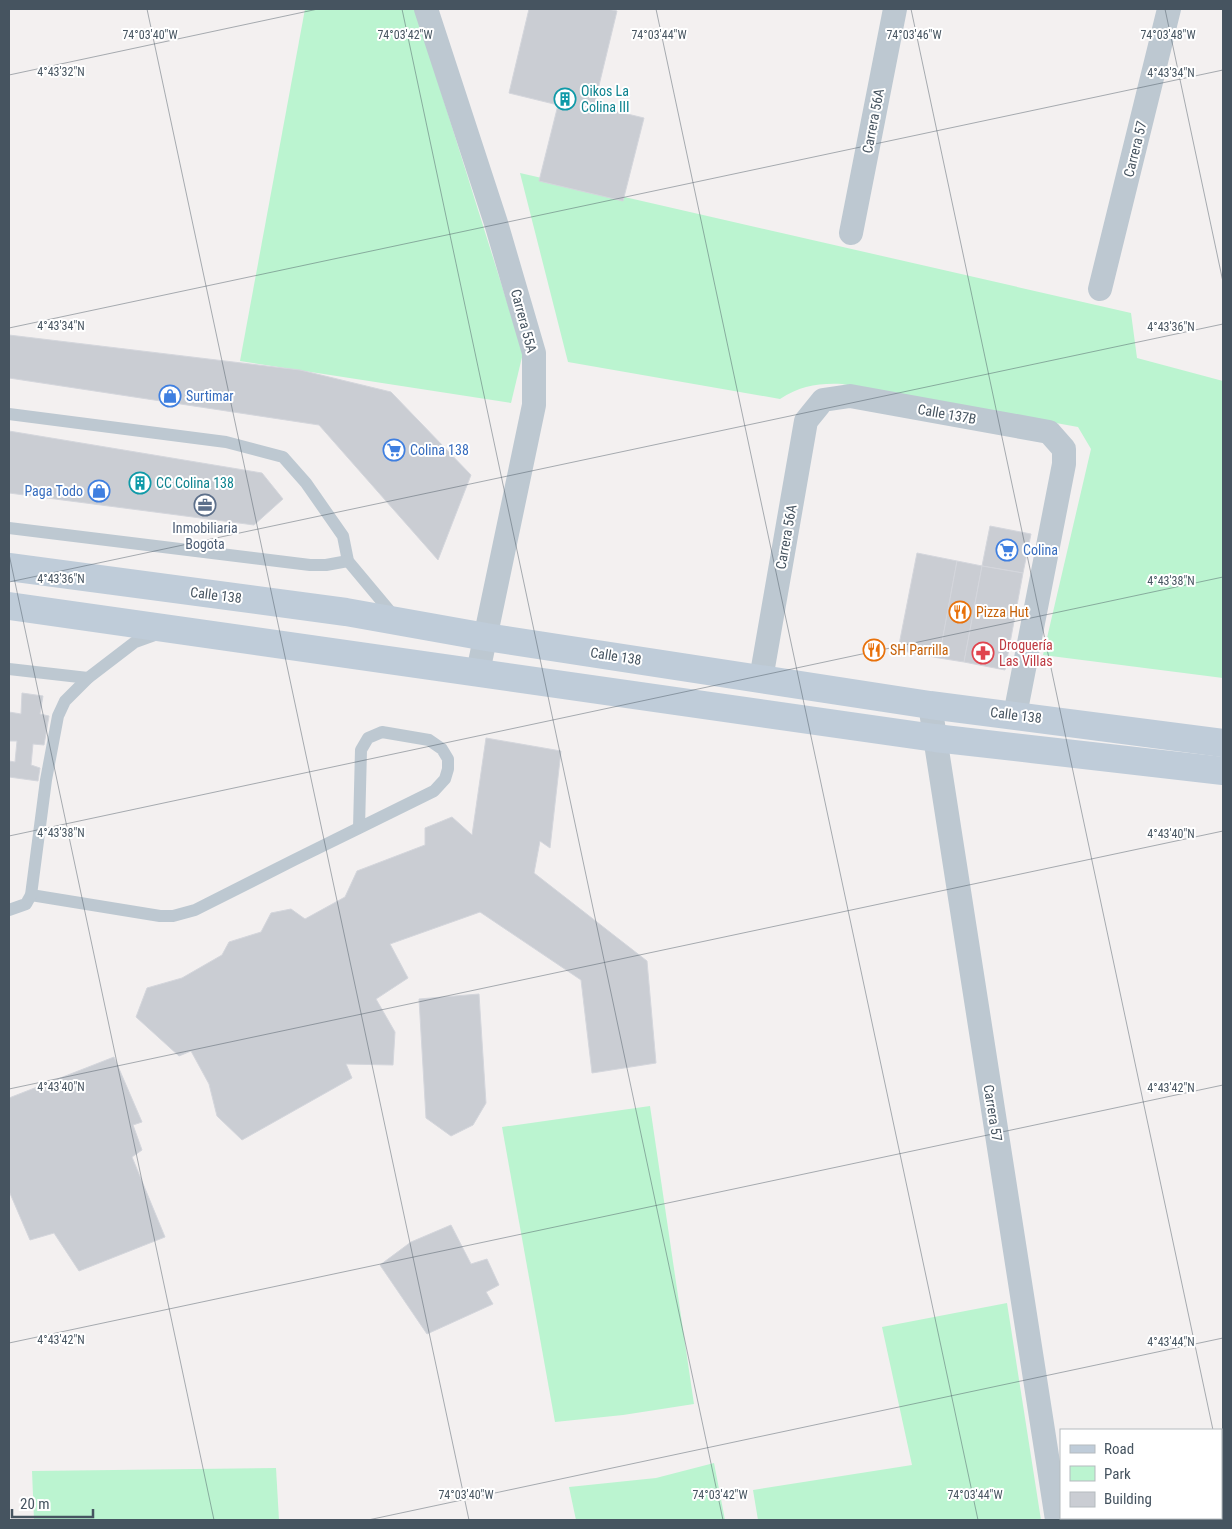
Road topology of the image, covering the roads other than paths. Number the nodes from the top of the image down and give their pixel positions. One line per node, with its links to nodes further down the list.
1 (426, 9): 14 (street, Carrera 55A)
2 (895, 9): 4 (street, Carrera 56A)
3 (1169, 9): 5 (street, Carrera 57)
4 (851, 233)
5 (1100, 289)
6 (823, 400): 18 (street, Carrera 56A); 20 (street, Calle 137B)
7 (9, 414): 9 (lane)
8 (9, 528): 9 (lane)
9 (348, 561): 12 (lane)
10 (9, 568): 12 (main road, Calle 138)
11 (9, 606): 13 (main road)
12 (397, 620): 14 (main road, Calle 138)
13 (174, 629): 16 (main road); 17 (lane)
14 (486, 637): 16 (street, Carrera 55A); 18 (main road, Calle 138)
15 (9, 669): 17 (lane)
16 (478, 672): 21 (main road)
17 (88, 678): 25 (lane)
18 (761, 679): 19 (main road, Calle 138)
19 (930, 705): 20 (main road, Calle 138); 21 (street, Carrera 57)
20 (1015, 715): 22 (main road, Calle 138)
21 (935, 738): 23 (main road); 27 (street, Carrera 57)
22 (1223, 743)
23 (1223, 771)
24 (359, 828): 24 (lane); 25 (lane)
25 (31, 894): 26 (lane)
26 (9, 910)
27 (1057, 1520)

